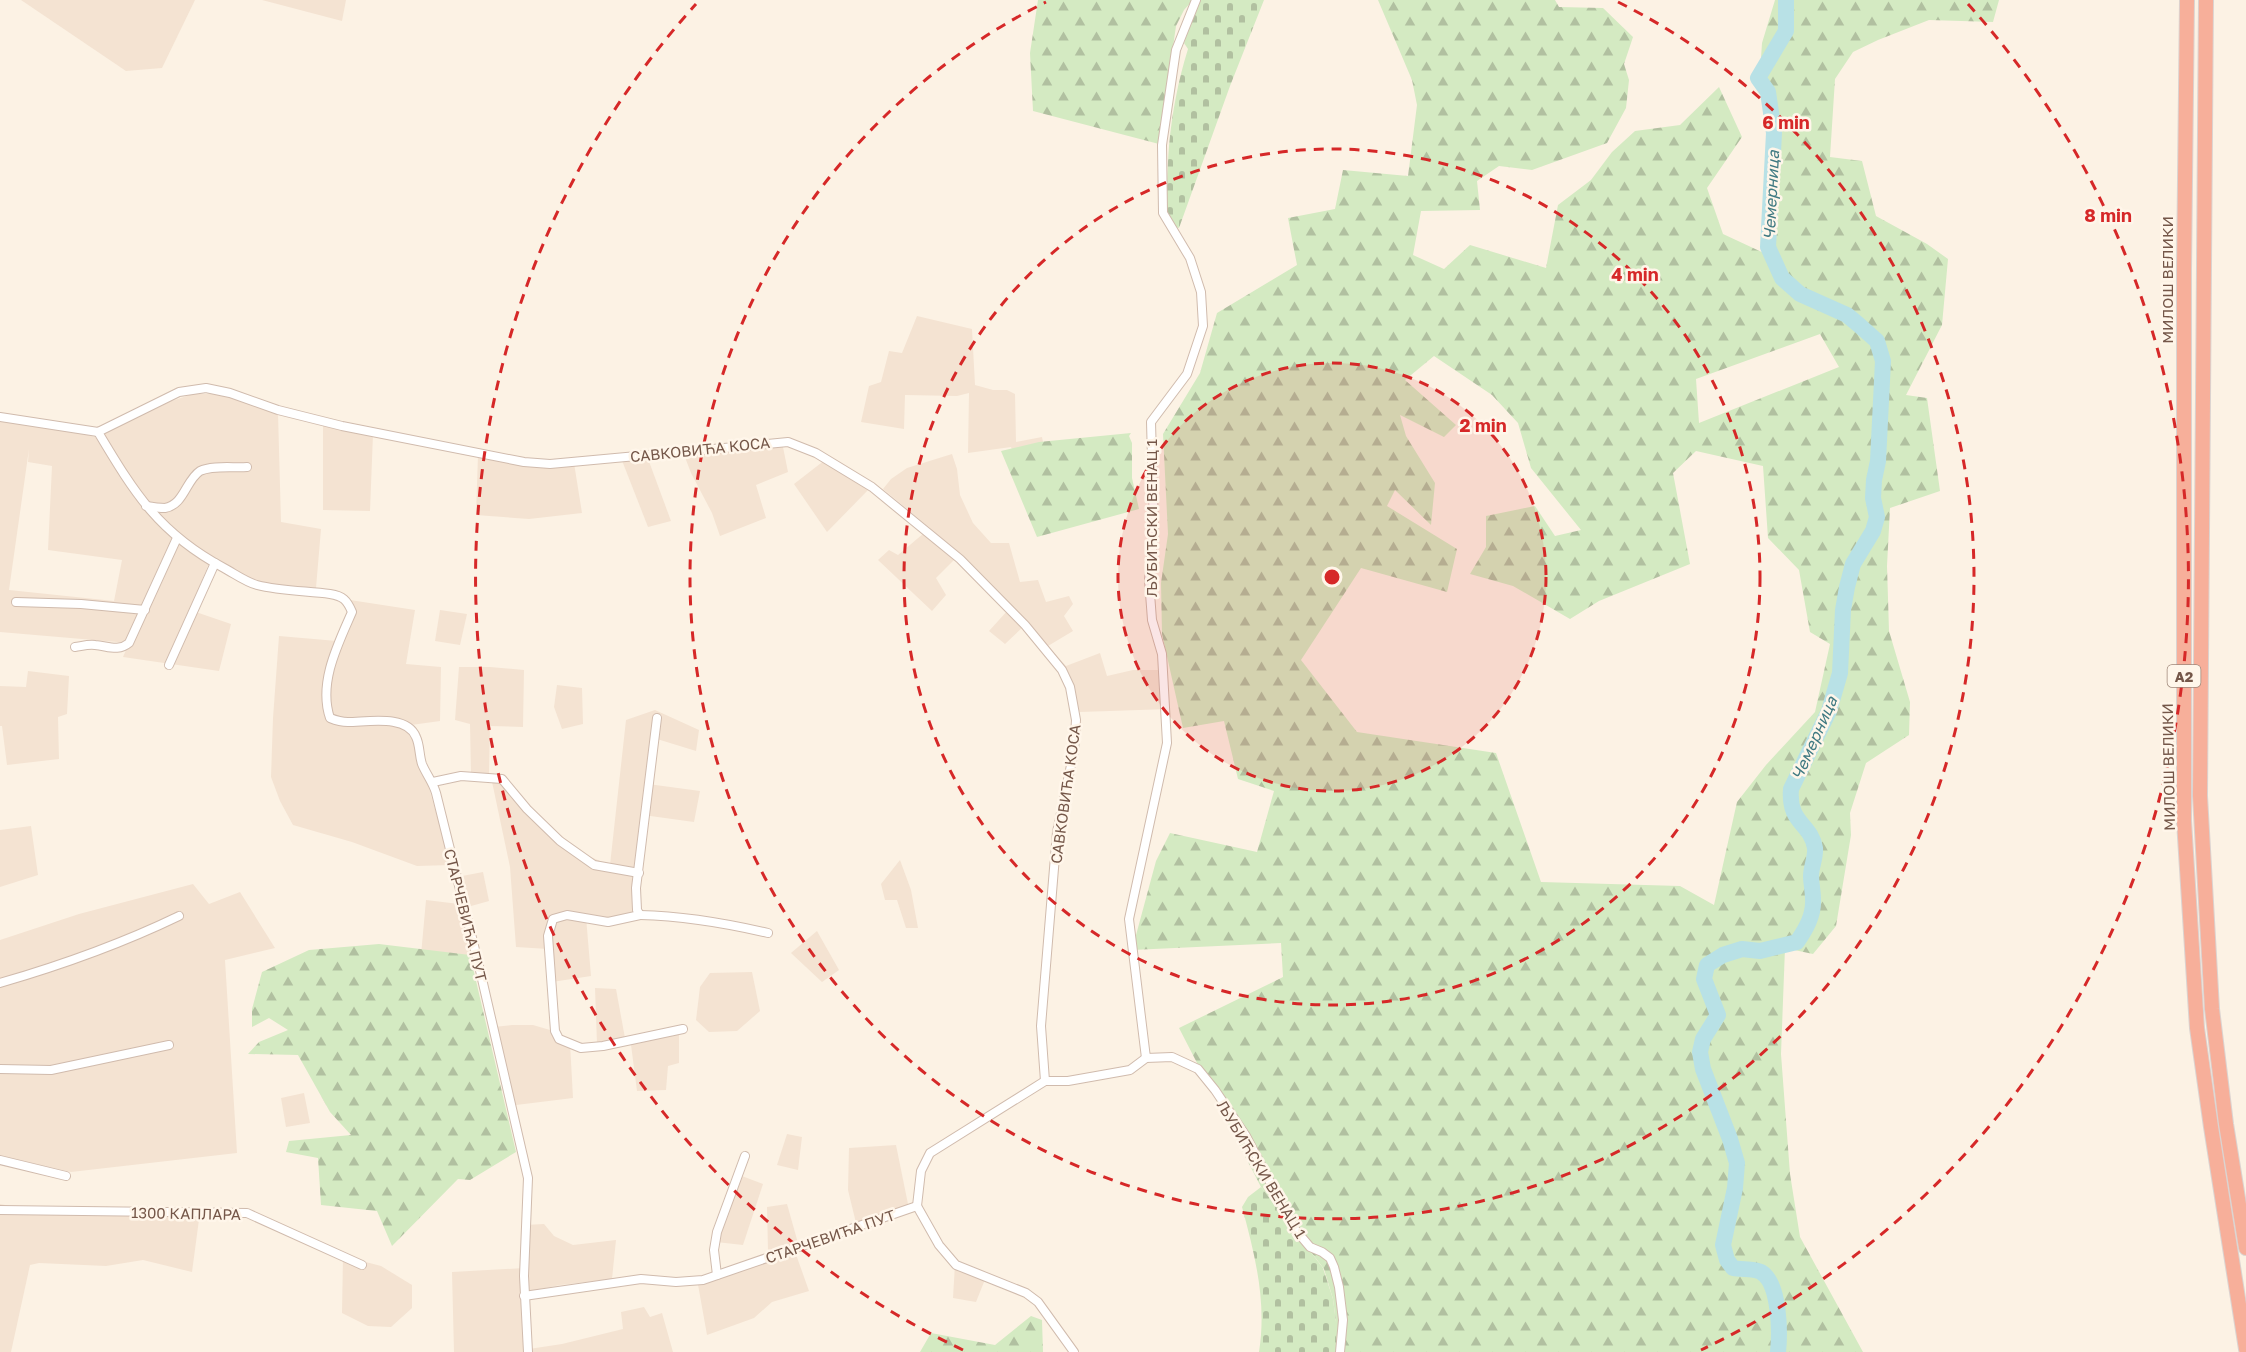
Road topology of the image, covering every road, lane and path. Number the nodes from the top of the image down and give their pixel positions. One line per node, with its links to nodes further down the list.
1 (1196, 0): 23 (street, ЉУБИЋСКИ ВЕНАЦ 1)
2 (2187, 0): 35 (highway, МИЛОШ ВЕЛИКИ / A2)
3 (2206, 0): 31 (highway, МИЛОШ ВЕЛИКИ / A2)
4 (0, 417): 5 (street)
5 (98, 432): 7 (street, СТАРЧЕВИЋА ПУТ); 25 (street, САВКОВИЋА КОСА)
6 (248, 467): 7 (street)
7 (146, 506): 8 (street, СТАРЧЕВИЋА ПУТ)
8 (177, 538): 9 (street, СТАРЧЕВИЋА ПУТ); 11 (street)
9 (215, 563): 13 (street); 15 (street, СТАРЧЕВИЋА ПУТ)
10 (16, 602): 11 (street)
11 (144, 610): 12 (street)
12 (75, 647)
13 (169, 665)
14 (657, 718): 16 (street)
15 (433, 782): 16 (street); 34 (street, СТАРЧЕВИЋА ПУТ)
16 (639, 873): 17 (street)
17 (639, 915): 19 (street); 21 (street)
18 (179, 916): 20 (street)
19 (768, 933)
20 (0, 982)
21 (683, 1029)
22 (170, 1045): 24 (street)
23 (1146, 1058): 25 (street); 38 (street, ЉУБИЋСКИ ВЕНАЦ 1)
24 (0, 1069)
25 (1045, 1082): 29 (street)
26 (745, 1156): 33 (street)
27 (0, 1160): 28 (street)
28 (66, 1176)
29 (917, 1206): 33 (street, СТАРЧЕВИЋА ПУТ); 37 (street)
30 (0, 1210): 32 (street, 1300 КАПЛАРА)
31 (2246, 1248)
32 (362, 1265)
33 (717, 1275): 34 (street, СТАРЧЕВИЋА ПУТ)
34 (524, 1296): 36 (street, СТАРЧЕВИЋА ПУТ)
35 (2246, 1349)
36 (528, 1352)
37 (1074, 1352)
38 (1340, 1352)

